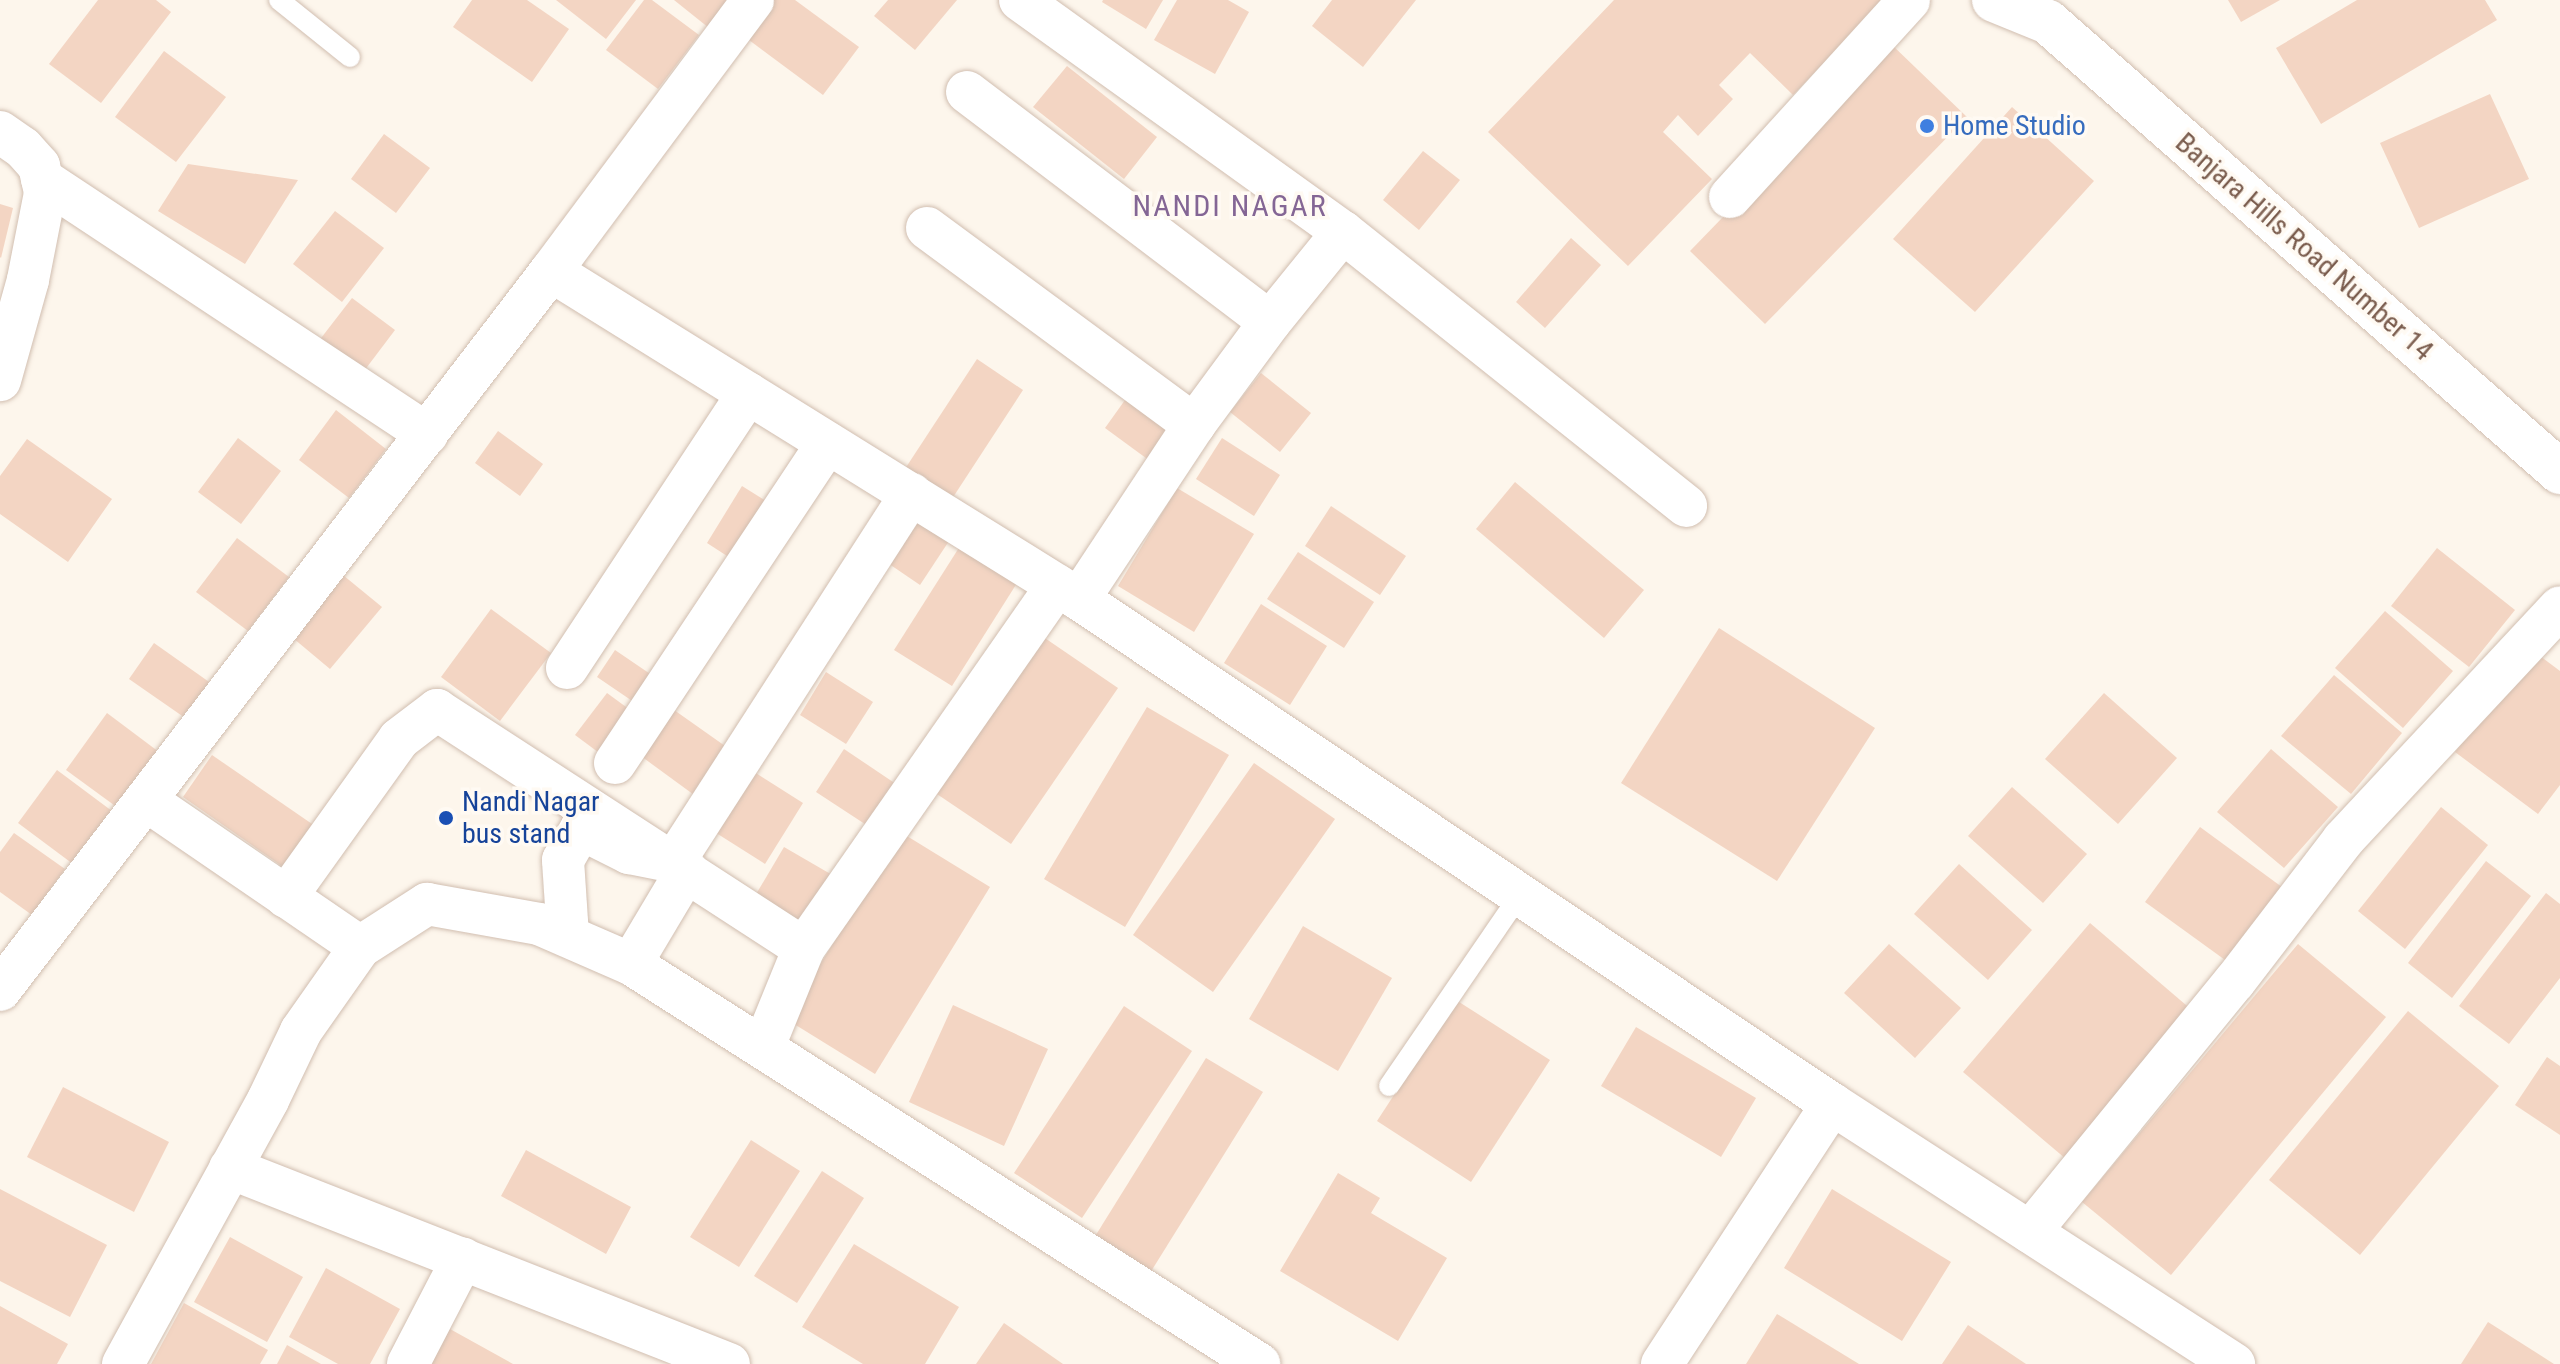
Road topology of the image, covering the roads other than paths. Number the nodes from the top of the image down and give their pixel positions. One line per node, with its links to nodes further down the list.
1 (279, 0): 7 (lane)
2 (753, 0): 14 (street)
3 (1020, 0): 13 (street)
4 (1909, 0): 11 (street)
5 (1994, 0): 6 (street, Banjara Hills Road Number 14)
6 (2044, 11): 21 (street, Banjara Hills Road Number 14)
7 (350, 57)
8 (967, 92): 15 (street)
9 (0, 132): 10 (street)
10 (42, 179): 16 (street); 19 (street)
11 (1730, 197)
12 (927, 228): 18 (street)
13 (1343, 232): 15 (street); 23 (street)
14 (551, 271): 17 (street); 19 (street)
15 (1270, 322): 18 (street)
16 (0, 380)
17 (748, 393): 20 (street); 26 (street)
18 (1194, 425): 24 (street)
19 (427, 434): 28 (street)
20 (828, 443): 22 (street); 27 (street)
21 (2560, 472)
22 (911, 494): 24 (street); 29 (street)
23 (1686, 506)
24 (1068, 592): 30 (street); 34 (street)
25 (2560, 607): 41 (street)
26 (567, 668)
27 (615, 763)
28 (147, 801): 31 (street); 36 (street)
29 (680, 866): 31 (street); 32 (street); 34 (street); 35 (street)
30 (1520, 895): 38 (lane); 39 (street)
31 (286, 897): 33 (street)
32 (568, 936): 33 (street); 35 (street)
33 (360, 947): 40 (street)
34 (804, 948): 37 (street)
35 (631, 964): 37 (street)
36 (0, 990)
37 (764, 1046): 46 (street)
38 (1389, 1086)
39 (1832, 1104): 41 (street); 47 (street)
40 (230, 1168): 42 (street); 44 (street)
41 (2030, 1232): 48 (street)
42 (463, 1258): 43 (street); 45 (street)
43 (722, 1363)
44 (123, 1364)
45 (408, 1364)
46 (1259, 1364)
47 (1662, 1364)
48 (2234, 1364)

